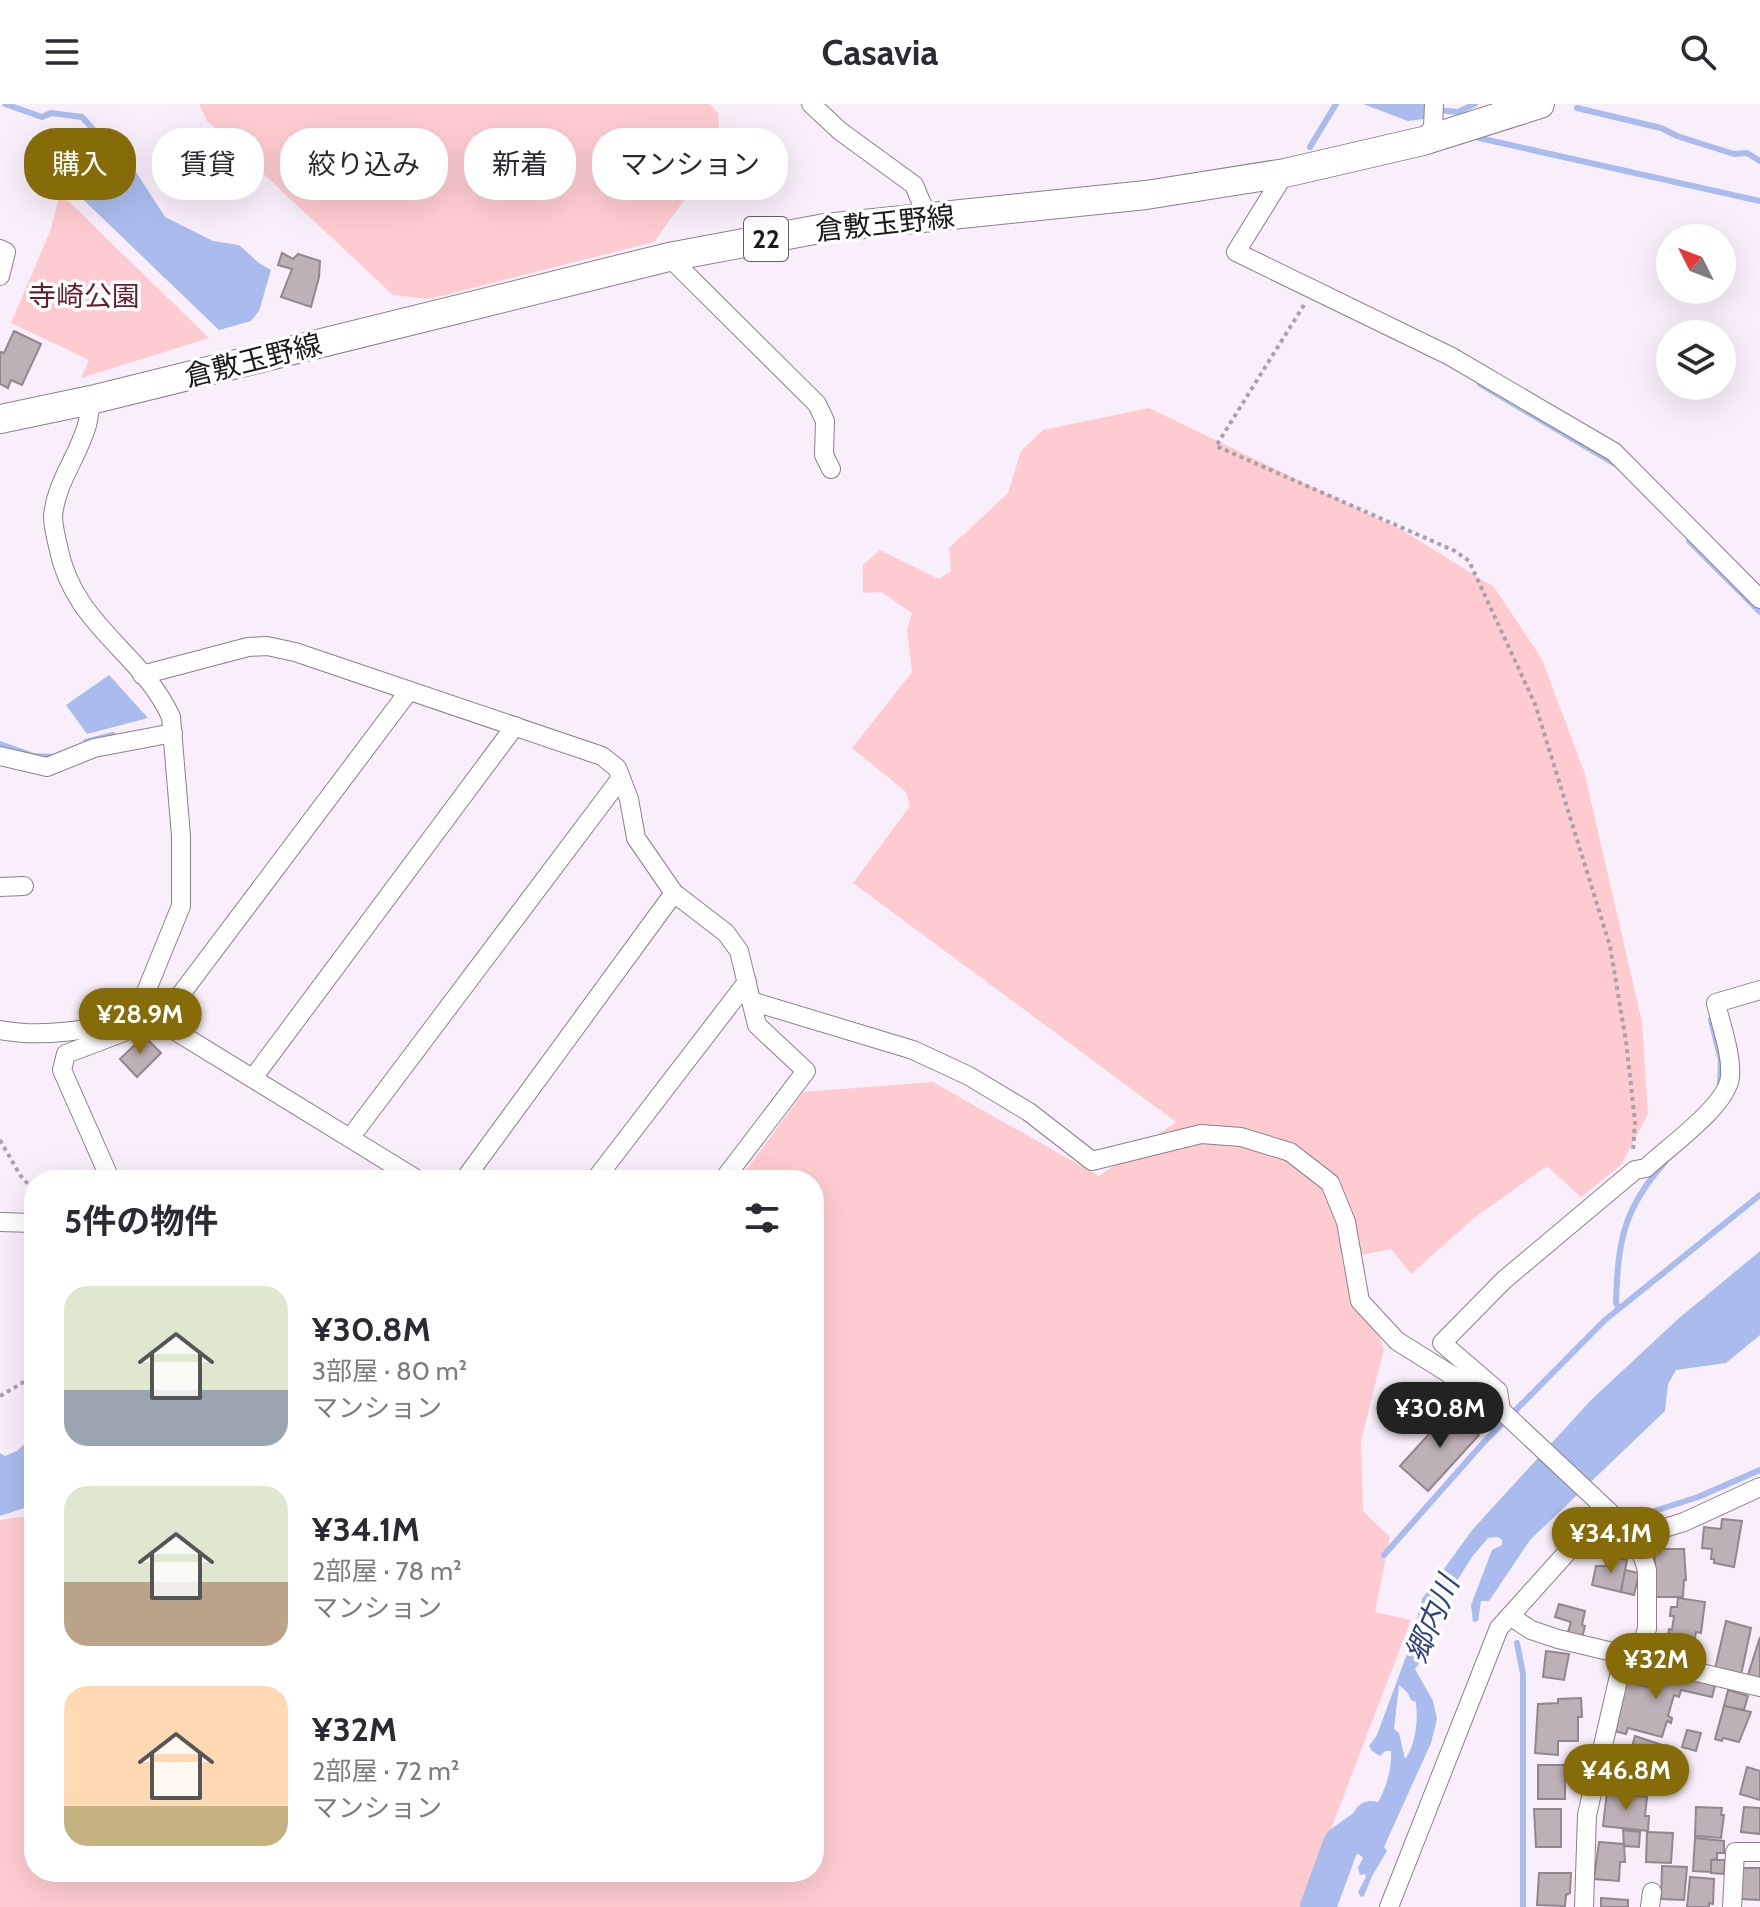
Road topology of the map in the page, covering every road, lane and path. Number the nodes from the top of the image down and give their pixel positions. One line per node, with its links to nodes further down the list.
1 (811, 104): 6 (street)
2 (1540, 104): 3 (main road, 倉敷玉野線 / 22)
3 (1492, 111): 4 (main road, 倉敷玉野線 / 22)
4 (1430, 121): 5 (main road, 倉敷玉野線 / 22)
5 (1285, 173): 6 (main road, 倉敷玉野線 / 22); 14 (street)
6 (928, 218): 8 (main road, 倉敷玉野線 / 22)
7 (0, 249): 9 (street)
8 (669, 257): 11 (main road, 倉敷玉野線 / 22); 13 (street)
9 (0, 276)
10 (1309, 297): 38 (path)
11 (91, 400): 12 (main road, 倉敷玉野線 / 22); 15 (street)
12 (0, 419)
13 (831, 469)
14 (1760, 599)
15 (142, 675): 16 (street); 18 (street)
16 (409, 691): 17 (street); 28 (street)
17 (515, 726): 20 (street); 30 (street)
18 (173, 733): 19 (street); 27 (street)
19 (0, 756)
20 (621, 778): 23 (street); 31 (street)
21 (24, 886): 22 (street)
22 (0, 887)
23 (674, 893): 24 (street); 35 (street)
24 (747, 982): 26 (street); 36 (street)
25 (1760, 990): 38 (street)
26 (751, 1001): 37 (street); 44 (street)
27 (136, 1014): 28 (street); 29 (street); 33 (street)
28 (160, 1022): 30 (street)
29 (0, 1030)
30 (253, 1078): 31 (street)
31 (350, 1138): 34 (street)
32 (0, 1140): 39 (path)
33 (106, 1170)
34 (402, 1170)
35 (471, 1170)
36 (603, 1170)
37 (731, 1170)
38 (1635, 1170): 44 (street)
39 (24, 1180)
40 (0, 1222): 41 (street)
41 (24, 1223)
42 (24, 1382): 43 (path)
43 (0, 1396)
44 (1512, 1419): 46 (street)
45 (1760, 1487): 47 (street)
46 (1604, 1506): 47 (street); 48 (street)
47 (1636, 1537): 49 (street)
48 (1510, 1616): 49 (street); 52 (street)
49 (1637, 1657): 50 (street); 53 (street)
50 (1760, 1687)
51 (1760, 1852): 54 (street)
52 (1389, 1907)
53 (1584, 1907)
54 (1732, 1907)

